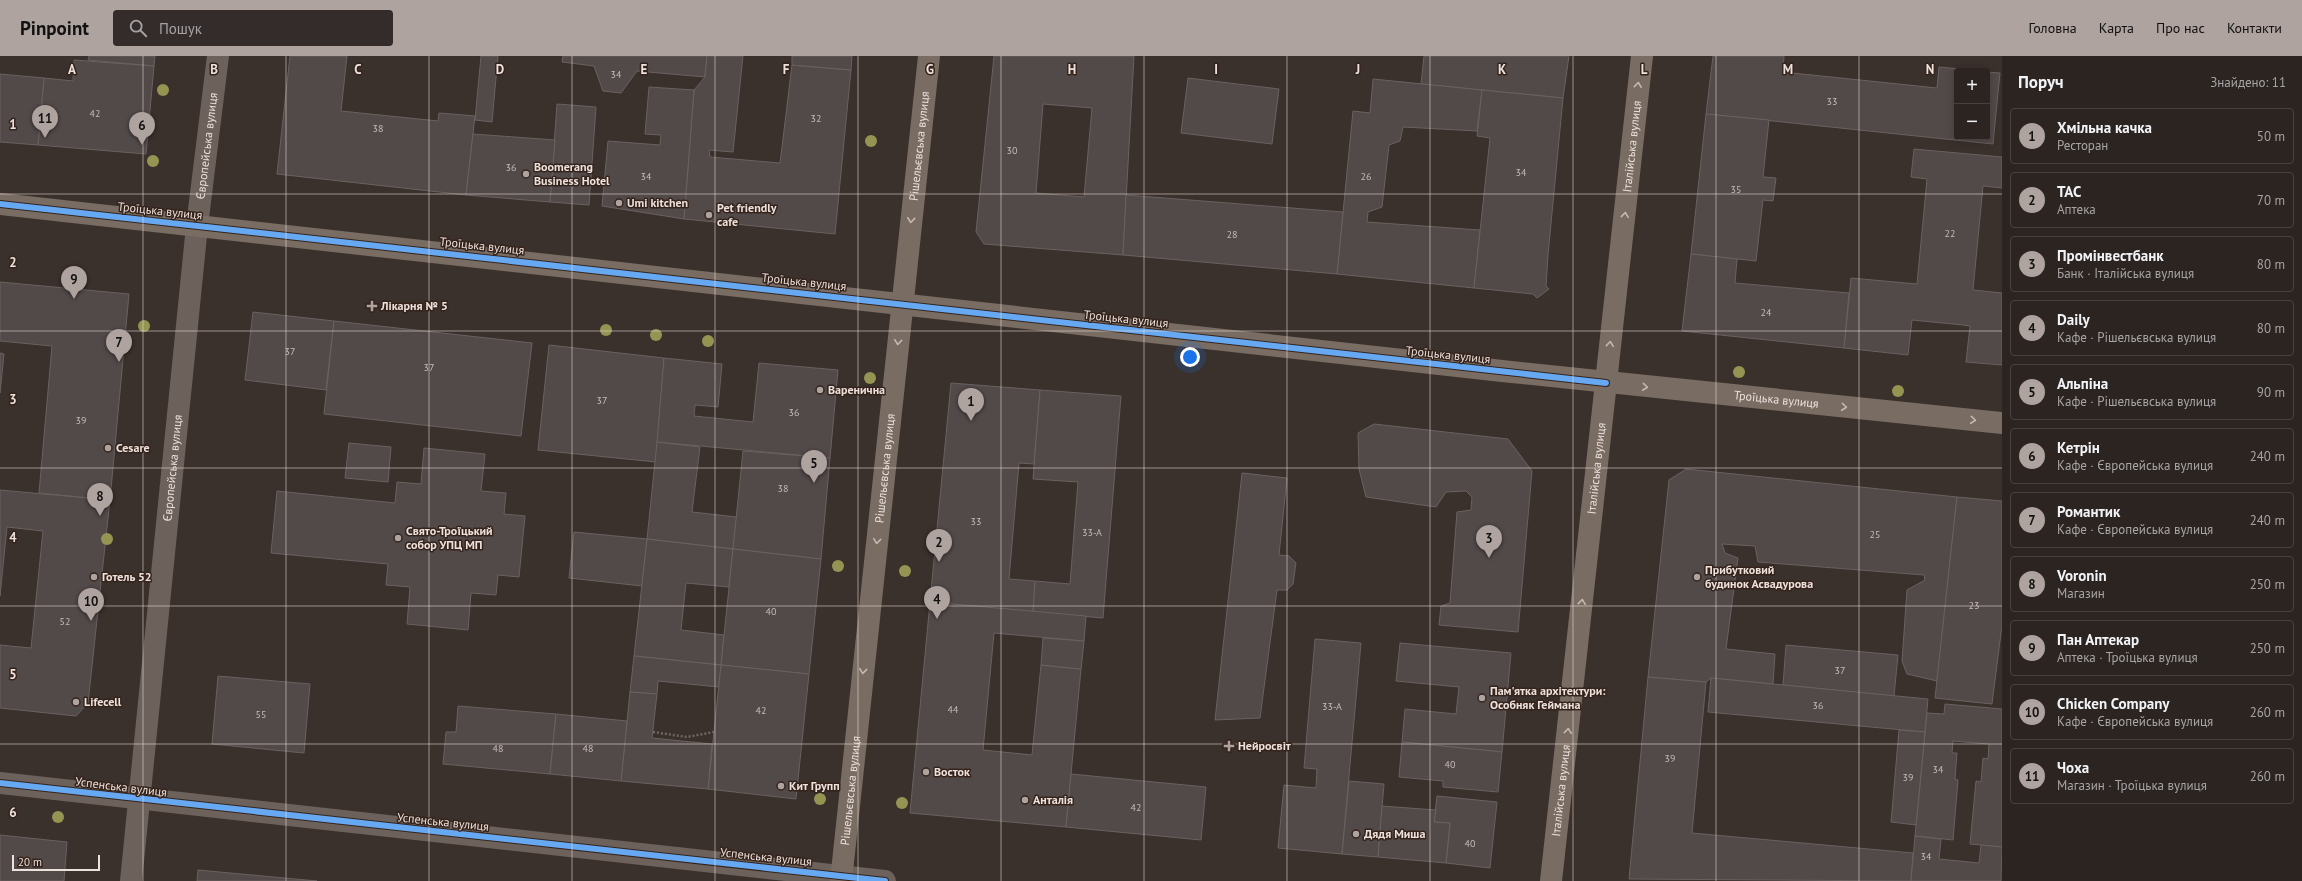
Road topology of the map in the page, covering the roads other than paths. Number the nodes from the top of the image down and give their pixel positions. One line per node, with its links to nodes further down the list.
1 (218, 56): 5 (street, Європейська вулиця)
2 (929, 56): 6 (main road, Рішельєвська вулиця, one-way to 6)
3 (1642, 56): 7 (main road, Італійська вулиця, one-way to 3)
4 (0, 204): 5 (main road, Троїцька вулиця)
5 (197, 226): 6 (main road, Троїцька вулиця); 10 (street, Європейська вулиця)
6 (902, 304): 7 (main road, Троїцька вулиця); 11 (main road, Рішельєвська вулиця, one-way to 11)
7 (1606, 383): 8 (main road, Троїцька вулиця, one-way to 8); 14 (main road, Італійська вулиця, one-way to 7)
8 (2002, 423)
9 (0, 783): 10 (street, Успенська вулиця)
10 (139, 800): 11 (street, Успенська вулиця); 12 (street, Європейська вулиця)
11 (841, 879): 13 (street, Успенська вулиця)
12 (131, 881)
13 (885, 881)
14 (1551, 881)

